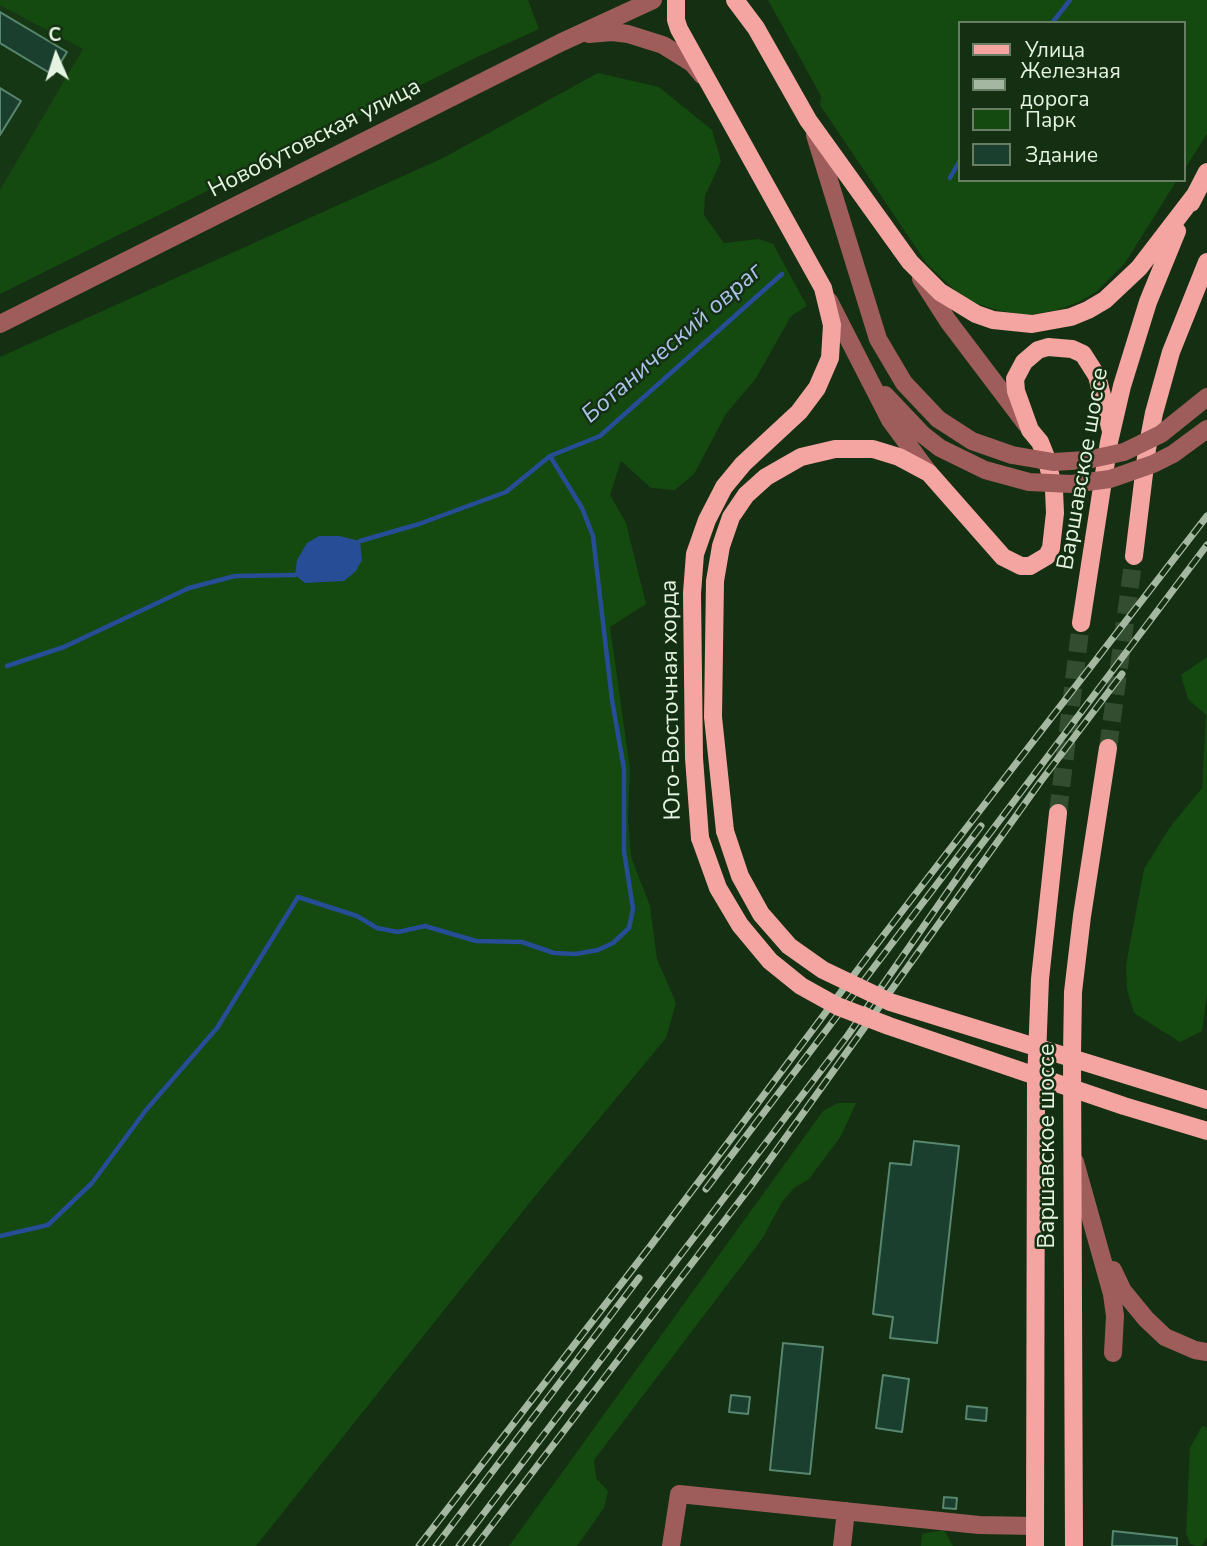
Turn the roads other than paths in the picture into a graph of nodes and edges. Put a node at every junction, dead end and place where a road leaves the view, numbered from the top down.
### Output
1 (653, 0) edge
2 (676, 0) edge
3 (735, 0) edge
4 (747, 0) edge
5 (756, 28) junction
6 (562, 42) junction
7 (711, 89) junction
8 (808, 120) junction
9 (1207, 172) edge
10 (1195, 195) junction
11 (910, 262) junction
12 (1207, 262) edge
13 (823, 288) junction
14 (0, 324) edge
15 (859, 359) junction
16 (1207, 397) edge
17 (1207, 429) edge
18 (1030, 430) junction
19 (1111, 431) junction
20 (929, 473) junction
21 (1134, 556) tunnel mouth
22 (1082, 623) tunnel mouth
23 (1108, 748) tunnel mouth
24 (1058, 813) tunnel mouth
25 (1207, 1100) edge
26 (1207, 1131) edge
27 (1072, 1152) junction
28 (1095, 1232) junction
29 (1207, 1352) edge
30 (1113, 1353) dead end
31 (846, 1511) junction
32 (1035, 1526) junction
33 (671, 1546) edge
34 (842, 1546) edge
35 (1035, 1546) edge
36 (1073, 1546) edge

1 - 6 street, Новобутовская улица
2 - 7 main road, Юго-Восточная хорда
3 - 5 main road
4 - 5 street
5 - 8 main road
6 - 7 street
6 - 14 street, Новобутовская улица
7 - 13 main road, Юго-Восточная хорда
8 - 11 main road
8 - 16 street, bridge
9 - 10 main road, Варшавское шоссе
10 - 11 main road
10 - 19 main road, Варшавское шоссе
11 - 18 street
12 - 21 main road
13 - 15 street
13 - 26 main road, Юго-Восточная хорда, bridge
15 - 17 street, bridge
15 - 20 street
18 - 19 main road
18 - 20 main road
19 - 22 main road, Варшавское шоссе
20 - 25 main road, Юго-Восточная хорда, bridge
23 - 27 main road, Варшавское шоссе
24 - 32 main road, Варшавское шоссе
27 - 28 street
27 - 36 main road, Варшавское шоссе
28 - 29 street
28 - 30 street
31 - 32 street
31 - 33 street
31 - 34 street
32 - 35 main road, Варшавское шоссе

